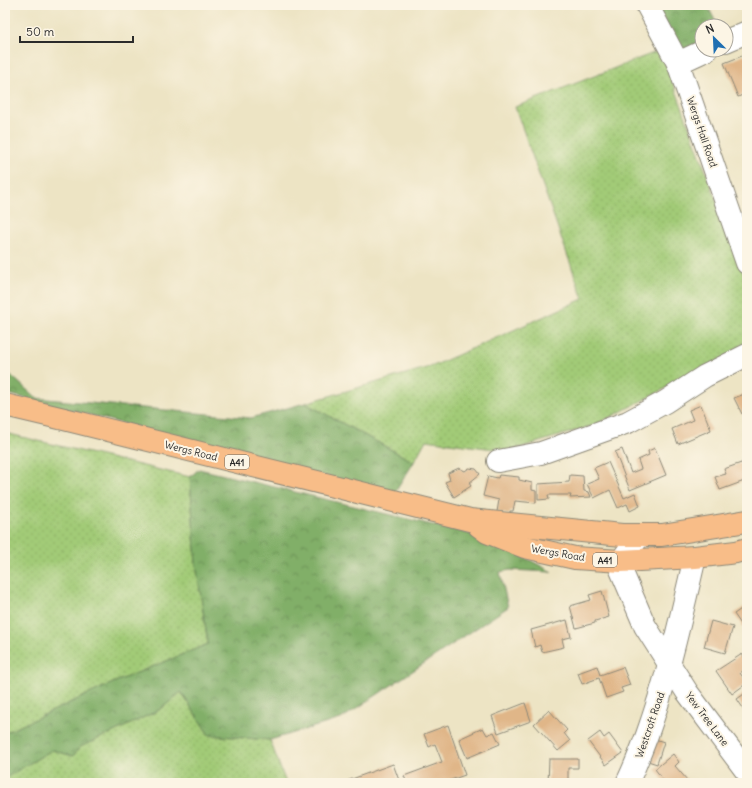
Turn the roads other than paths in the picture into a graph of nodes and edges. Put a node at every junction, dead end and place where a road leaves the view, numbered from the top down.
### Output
1 (647, 5) edge
2 (747, 32) edge
3 (734, 38) edge
4 (694, 56) edge
5 (678, 63) junction
6 (747, 263) edge
7 (747, 355) edge
8 (5, 405) edge
9 (498, 461) dead end
10 (747, 516) edge
11 (470, 520) junction
12 (747, 521) edge
13 (717, 526) junction
14 (652, 535) junction
15 (747, 549) edge
16 (695, 557) junction
17 (620, 561) junction
18 (670, 665) junction
19 (747, 772) edge
20 (627, 783) edge

1 - 5 street, Wergs Hall Road
2 - 3 street
4 - 5 street
5 - 6 street, Wergs Hall Road
7 - 9 street
8 - 11 highway, Wergs Road / A41
10 - 13 highway
11 - 14 highway, Wergs Road / A41
11 - 17 highway, Wergs Road / A41
12 - 13 highway, Wergs Road / A41
13 - 14 highway, Wergs Road / A41
14 - 16 highway
14 - 17 street
15 - 16 highway, Wergs Road / A41
16 - 17 highway, Wergs Road / A41
16 - 18 street
17 - 18 street, Yew Tree Lane
18 - 19 street, Yew Tree Lane
18 - 20 street, Westcroft Road

